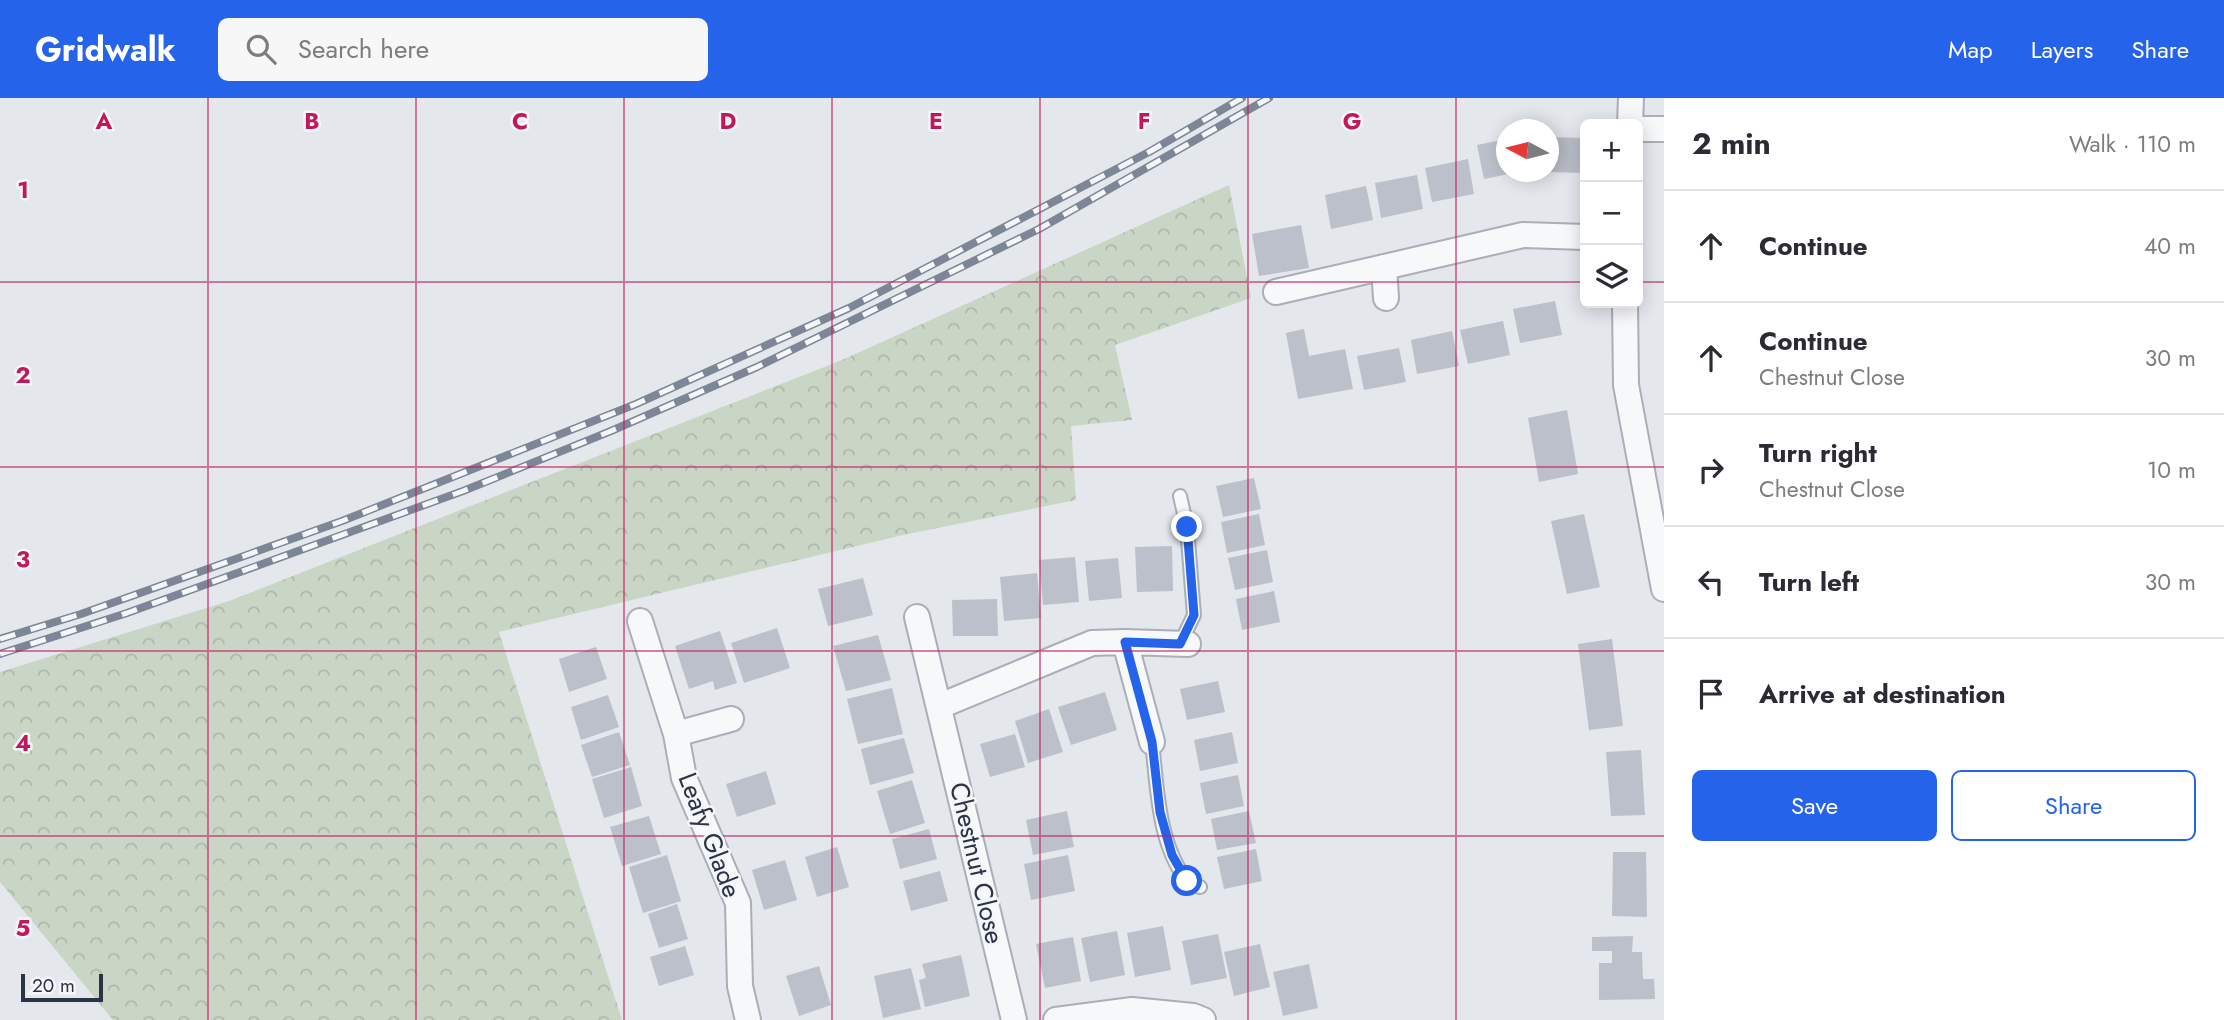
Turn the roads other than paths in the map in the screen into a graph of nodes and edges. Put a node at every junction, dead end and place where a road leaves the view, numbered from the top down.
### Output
1 (1631, 98) edge
2 (1630, 119) edge
3 (1643, 129) edge
4 (1664, 130) edge
5 (1580, 237) edge
6 (1384, 267) junction
7 (1276, 292) dead end
8 (1386, 298) dead end
9 (1625, 308) edge
10 (1180, 496) dead end
11 (1664, 589) edge
12 (917, 617) dead end
13 (640, 621) dead end
14 (1125, 642) junction
15 (1184, 644) joint
16 (940, 706) junction
17 (731, 719) dead end
18 (676, 734) junction
19 (1152, 742) joint
20 (1200, 887) dead end
21 (748, 1020) edge
22 (1014, 1020) edge
23 (1056, 1020) edge
24 (1203, 1020) edge

1 - 2 street
3 - 4 street
5 - 6 street
6 - 7 street
6 - 8 street
9 - 11 street
10 - 15 lane
12 - 16 street, Chestnut Close
13 - 18 street, Leafy Glade
14 - 15 street
14 - 16 street
14 - 19 street
16 - 22 street, Chestnut Close
17 - 18 street
18 - 21 street, Leafy Glade
19 - 20 lane
23 - 24 street

